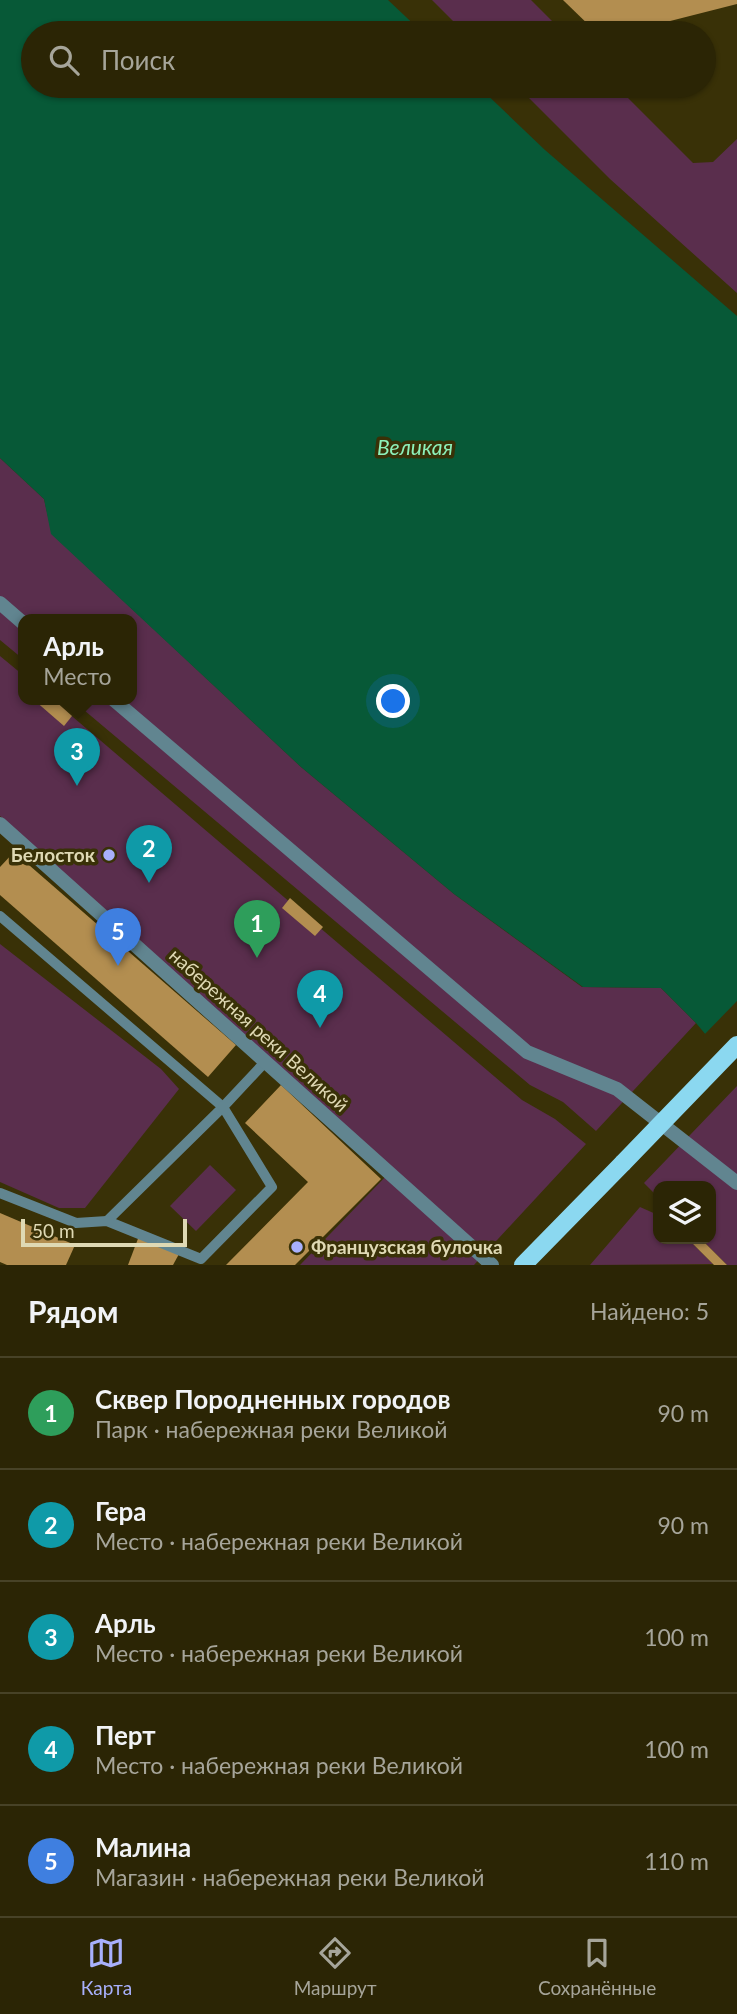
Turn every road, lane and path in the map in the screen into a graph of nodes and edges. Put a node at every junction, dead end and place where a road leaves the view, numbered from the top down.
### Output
1 (0, 604) edge
2 (18, 619) edge
3 (120, 705) edge
4 (2, 829) edge
5 (0, 916) edge
6 (737, 1045) edge
7 (266, 1061) junction
8 (223, 1107) junction
9 (737, 1183) edge
10 (0, 1193) edge
11 (107, 1221) junction
12 (492, 1265) edge
13 (523, 1265) edge

1 - 2 street
3 - 9 street
4 - 7 street, набережная реки Великой
5 - 8 lane
6 - 13 main road, bridge
7 - 8 lane
7 - 12 street, набережная реки Великой
8 - 11 lane
8 - 11 lane
10 - 11 lane

